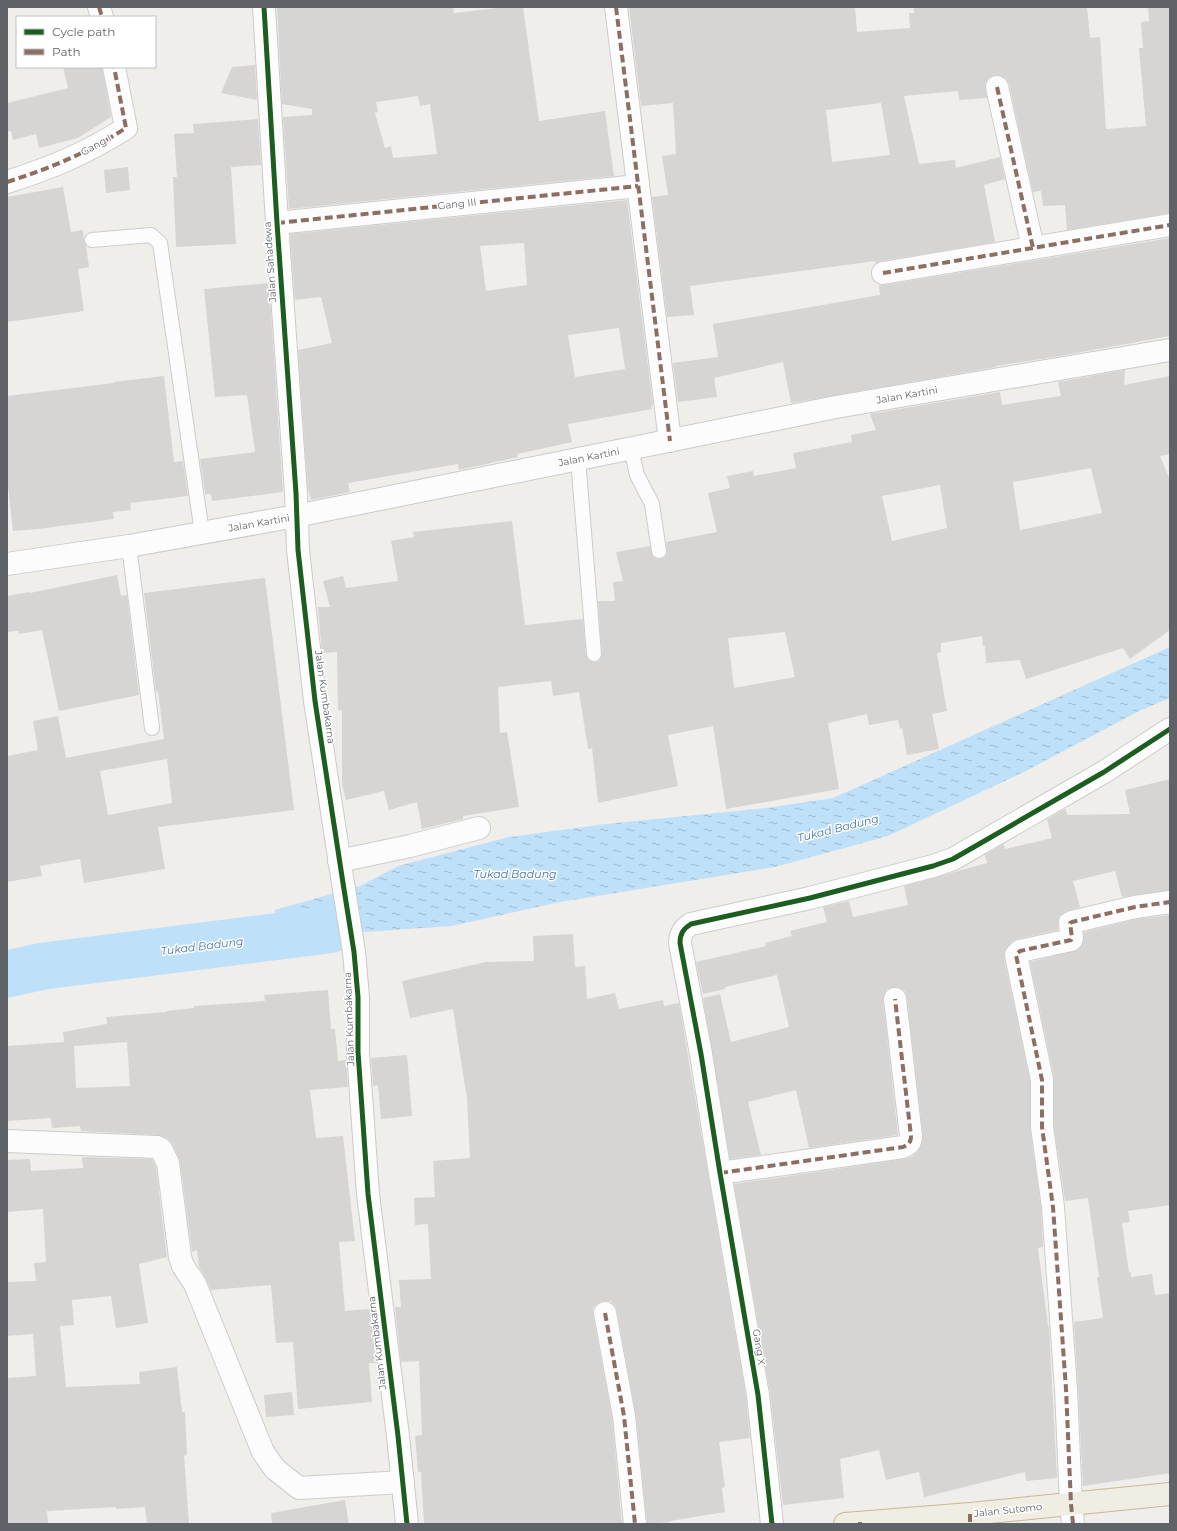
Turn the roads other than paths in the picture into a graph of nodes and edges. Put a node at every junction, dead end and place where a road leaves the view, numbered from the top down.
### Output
1 (264, 7) edge
2 (616, 7) edge
3 (114, 68) edge
4 (997, 87) dead end
5 (7, 182) edge
6 (638, 186) junction
7 (276, 223) junction
8 (1170, 226) edge
9 (92, 240) dead end
10 (1033, 248) junction
11 (883, 273) dead end
12 (1170, 350) edge
13 (670, 441) junction
14 (631, 449) junction
15 (578, 459) junction
16 (296, 516) junction
17 (202, 533) junction
18 (129, 546) junction
19 (659, 551) dead end
20 (7, 564) edge
21 (594, 654) dead end
22 (152, 728) dead end
23 (1170, 729) edge
24 (479, 828) dead end
25 (339, 861) junction
26 (1170, 902) edge
27 (895, 999) dead end
28 (7, 1141) edge
29 (720, 1174) junction
30 (605, 1313) dead end
31 (403, 1482) junction
32 (1170, 1494) edge
33 (1072, 1514) edge
34 (970, 1519) edge
35 (855, 1523) edge
36 (407, 1524) edge
37 (635, 1524) edge
38 (772, 1524) edge

1 - 7 street, Jalan Sahadewa
2 - 6 street
3 - 5 street, Gang I
4 - 10 street
6 - 7 street, Gang III
6 - 13 street
7 - 16 street, Jalan Sahadewa
8 - 10 street
9 - 17 lane
10 - 11 street
12 - 13 street, Jalan Kartini
13 - 14 street, Jalan Kartini
14 - 15 street, Jalan Kartini
14 - 19 lane
15 - 16 street, Jalan Kartini
15 - 21 lane
16 - 17 street, Jalan Kartini
16 - 25 street, Jalan Kumbakarna
17 - 18 street, Jalan Kartini
18 - 20 street, Jalan Kartini
18 - 22 lane
23 - 29 street, Gang X
24 - 25 street
25 - 31 street, Jalan Kumbakarna
26 - 33 street
27 - 29 street
28 - 31 street
29 - 38 street, Gang X
30 - 37 street
31 - 36 street, Jalan Kumbakarna
32 - 33 highway, Jalan Sutomo
33 - 34 highway, Jalan Sutomo
34 - 35 highway, Jalan Sutomo

